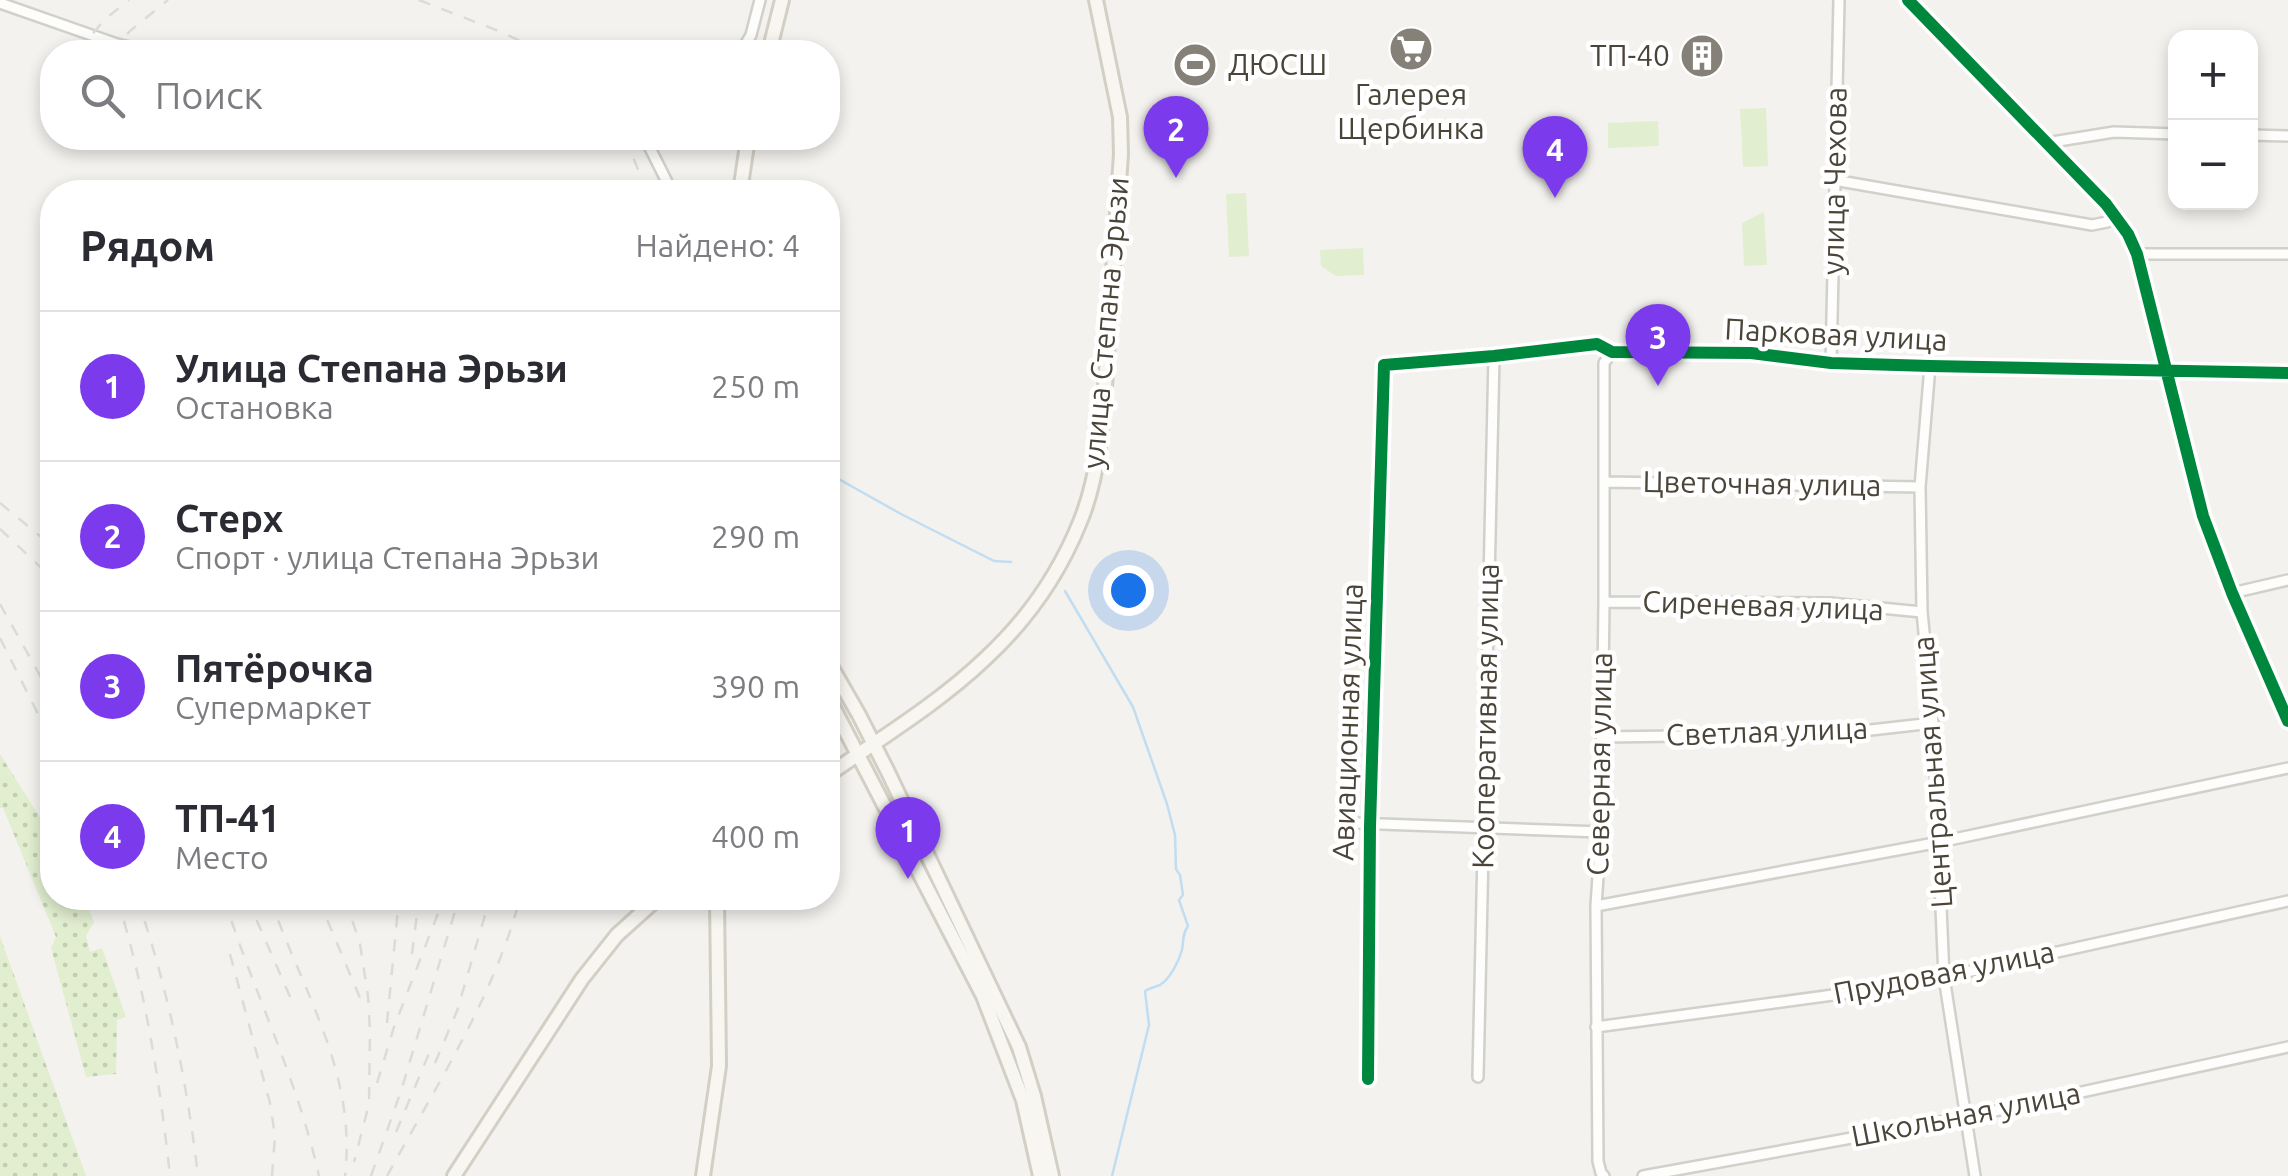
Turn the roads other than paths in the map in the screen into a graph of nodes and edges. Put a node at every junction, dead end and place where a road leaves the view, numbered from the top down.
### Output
1 (760, 0) edge
2 (782, 0) edge
3 (1096, 0) edge
4 (1838, 0) edge
5 (1908, 0) edge
6 (0, 3) edge
7 (106, 40) edge
8 (748, 40) edge
9 (772, 40) edge
10 (2168, 134) edge
11 (2258, 135) edge
12 (2288, 136) edge
13 (2046, 144) junction
14 (651, 150) edge
15 (746, 150) edge
16 (666, 180) edge
17 (741, 180) edge
18 (1834, 180) junction
19 (2116, 217) junction
20 (2137, 254) junction
21 (2288, 254) edge
22 (1612, 352) junction
23 (1494, 356) junction
24 (1831, 363) junction
25 (1384, 366) joint
26 (1930, 366) junction
27 (2165, 372) junction
28 (2288, 374) edge
29 (1604, 482) junction
30 (1920, 486) junction
31 (2288, 580) edge
32 (2232, 592) junction
33 (1604, 602) junction
34 (1922, 612) junction
35 (840, 682) edge
36 (840, 719) edge
37 (2288, 721) edge
38 (1933, 722) junction
39 (1600, 737) junction
40 (874, 743) junction
41 (858, 754) junction
42 (840, 767) edge
43 (2288, 768) edge
44 (1353, 823) dead end
45 (1370, 826) junction
46 (1483, 827) junction
47 (1601, 832) junction
48 (1940, 842) junction
49 (2288, 901) edge
50 (1596, 906) junction
51 (645, 910) edge
52 (716, 910) edge
53 (1944, 977) junction
54 (1596, 1027) junction
55 (2288, 1048) edge
56 (1478, 1076) dead end
57 (1368, 1080) dead end
58 (1967, 1117) junction
59 (454, 1176) edge
60 (703, 1176) edge
61 (1040, 1176) edge
62 (1052, 1176) edge
63 (1604, 1176) edge
64 (1643, 1176) edge
65 (1975, 1176) edge

1 - 8 street
2 - 9 street
3 - 40 street, улица Степана Эрьзи
4 - 18 street, улица Чехова
5 - 13 street
6 - 7 street
10 - 13 street
11 - 12 street
13 - 19 street
14 - 16 street
15 - 17 street
18 - 19 street
18 - 24 street, улица Чехова
19 - 20 street
20 - 21 street
20 - 27 street
22 - 23 street, Парковая улица
22 - 24 street, Парковая улица
22 - 29 street, Северная улица
23 - 25 street, Парковая улица
23 - 46 street, Кооперативная улица
24 - 26 street, Парковая улица
25 - 45 street, Авиационная улица
26 - 27 street, Парковая улица
26 - 30 street, Центральная улица
27 - 28 street, Парковая улица
27 - 32 street
29 - 30 street, Цветочная улица
29 - 33 street, Северная улица
30 - 34 street, Центральная улица
31 - 32 street
32 - 37 street
33 - 34 street, Сиреневая улица
33 - 39 street, Северная улица
34 - 38 street, Центральная улица
35 - 40 street
36 - 41 street
38 - 39 street, Светлая улица
38 - 48 street, Центральная улица
39 - 47 street, Северная улица
40 - 41 street, улица Степана Эрьзи
40 - 62 street
41 - 42 street, улица Степана Эрьзи
41 - 61 street
43 - 48 street
44 - 45 street
45 - 46 street
45 - 57 street, Авиационная улица
46 - 47 street
46 - 56 street, Кооперативная улица
47 - 50 street, Северная улица
48 - 50 street
48 - 53 street, Центральная улица
49 - 53 street, Прудовая улица
50 - 54 street, Северная улица
51 - 59 street
52 - 60 street
53 - 54 street, Прудовая улица
53 - 58 street, Центральная улица
54 - 63 street, Северная улица
55 - 58 street, Школьная улица
58 - 64 street, Школьная улица
58 - 65 street, Центральная улица

